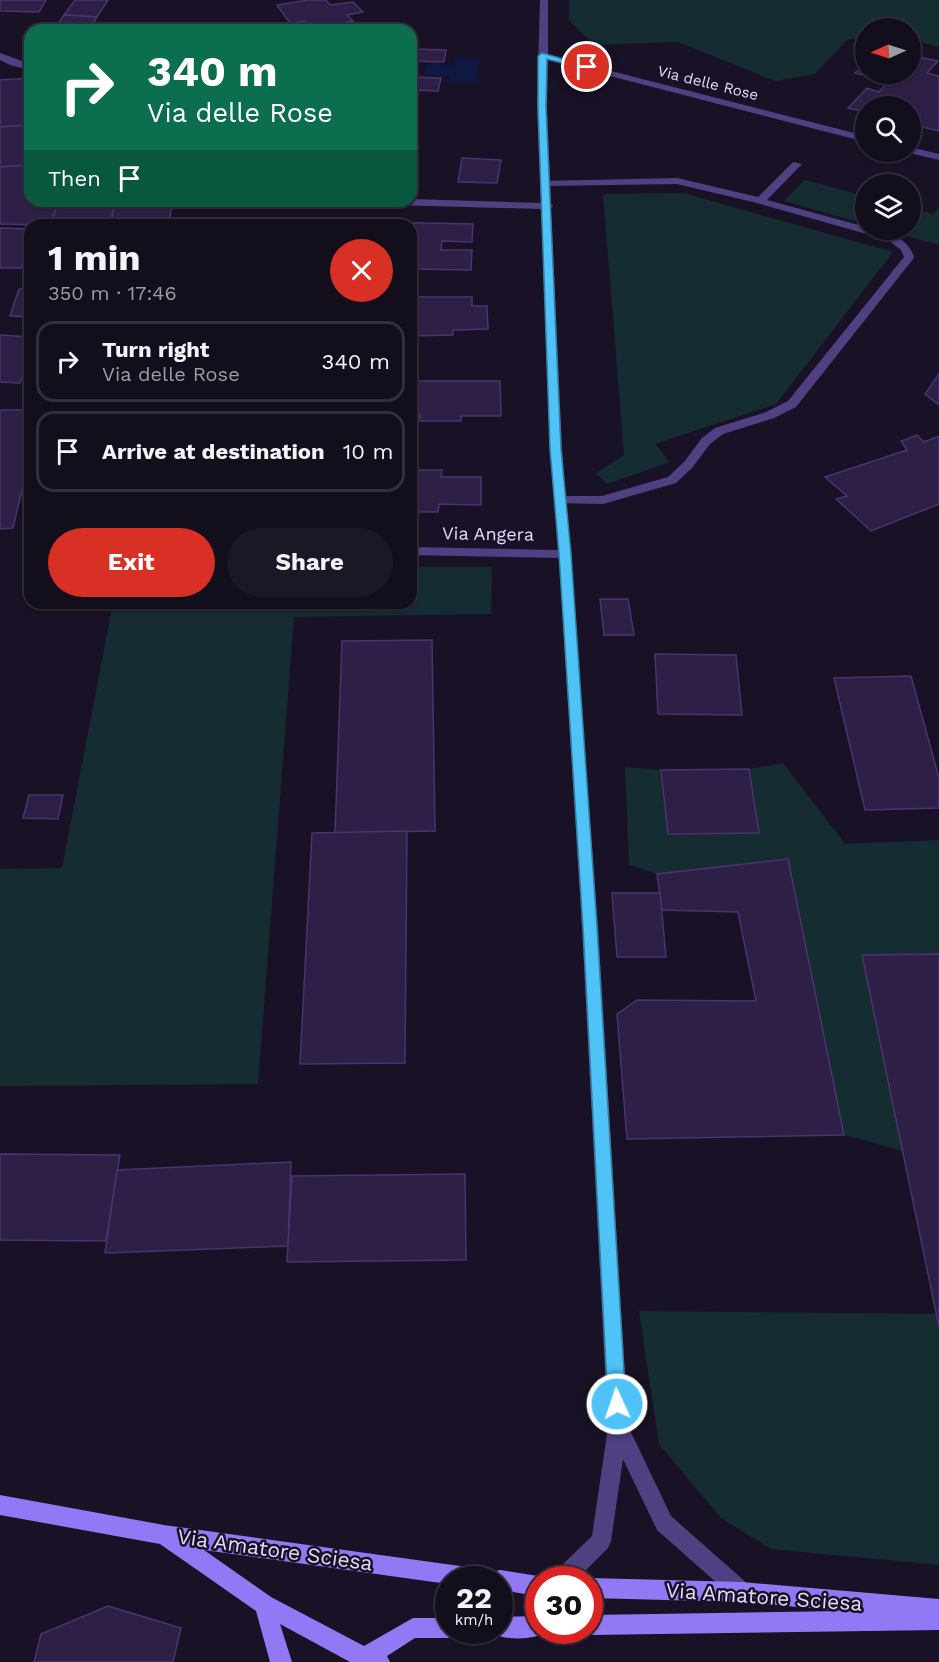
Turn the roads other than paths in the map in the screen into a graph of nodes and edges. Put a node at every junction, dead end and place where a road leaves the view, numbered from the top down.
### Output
1 (544, 0) edge
2 (0, 56) edge
3 (542, 56) junction
4 (24, 66) edge
5 (855, 136) edge
6 (921, 153) edge
7 (939, 158) edge
8 (797, 164) dead end
9 (546, 183) junction
10 (760, 201) junction
11 (417, 203) edge
12 (548, 206) junction
13 (560, 500) junction
14 (417, 551) edge
15 (565, 554) junction
16 (618, 1427) junction
17 (0, 1505) edge
18 (165, 1535) junction
19 (575, 1566) edge
20 (435, 1572) edge
21 (603, 1588) edge
22 (742, 1592) junction
23 (264, 1604) junction
24 (939, 1609) edge
25 (939, 1620) edge
26 (603, 1626) edge
27 (435, 1628) edge
28 (368, 1661) edge
29 (281, 1662) edge

1 - 3 street
2 - 4 street
3 - 5 street, Via delle Rose
3 - 9 street
6 - 7 street
8 - 10 street
9 - 10 street
9 - 12 street
10 - 13 street
11 - 12 street
12 - 13 street
13 - 15 street
14 - 15 street, Via Angera
15 - 16 street
16 - 19 street
16 - 22 street
17 - 18 street, Via Amatore Sciesa
18 - 20 street, Via Amatore Sciesa
18 - 23 street, Via Amatore Sciesa
21 - 22 street, Via Amatore Sciesa
22 - 24 street, Via Amatore Sciesa
23 - 28 street, Via Amatore Sciesa
23 - 29 street
25 - 26 street, Via Amatore Sciesa
27 - 28 street, Via Amatore Sciesa

